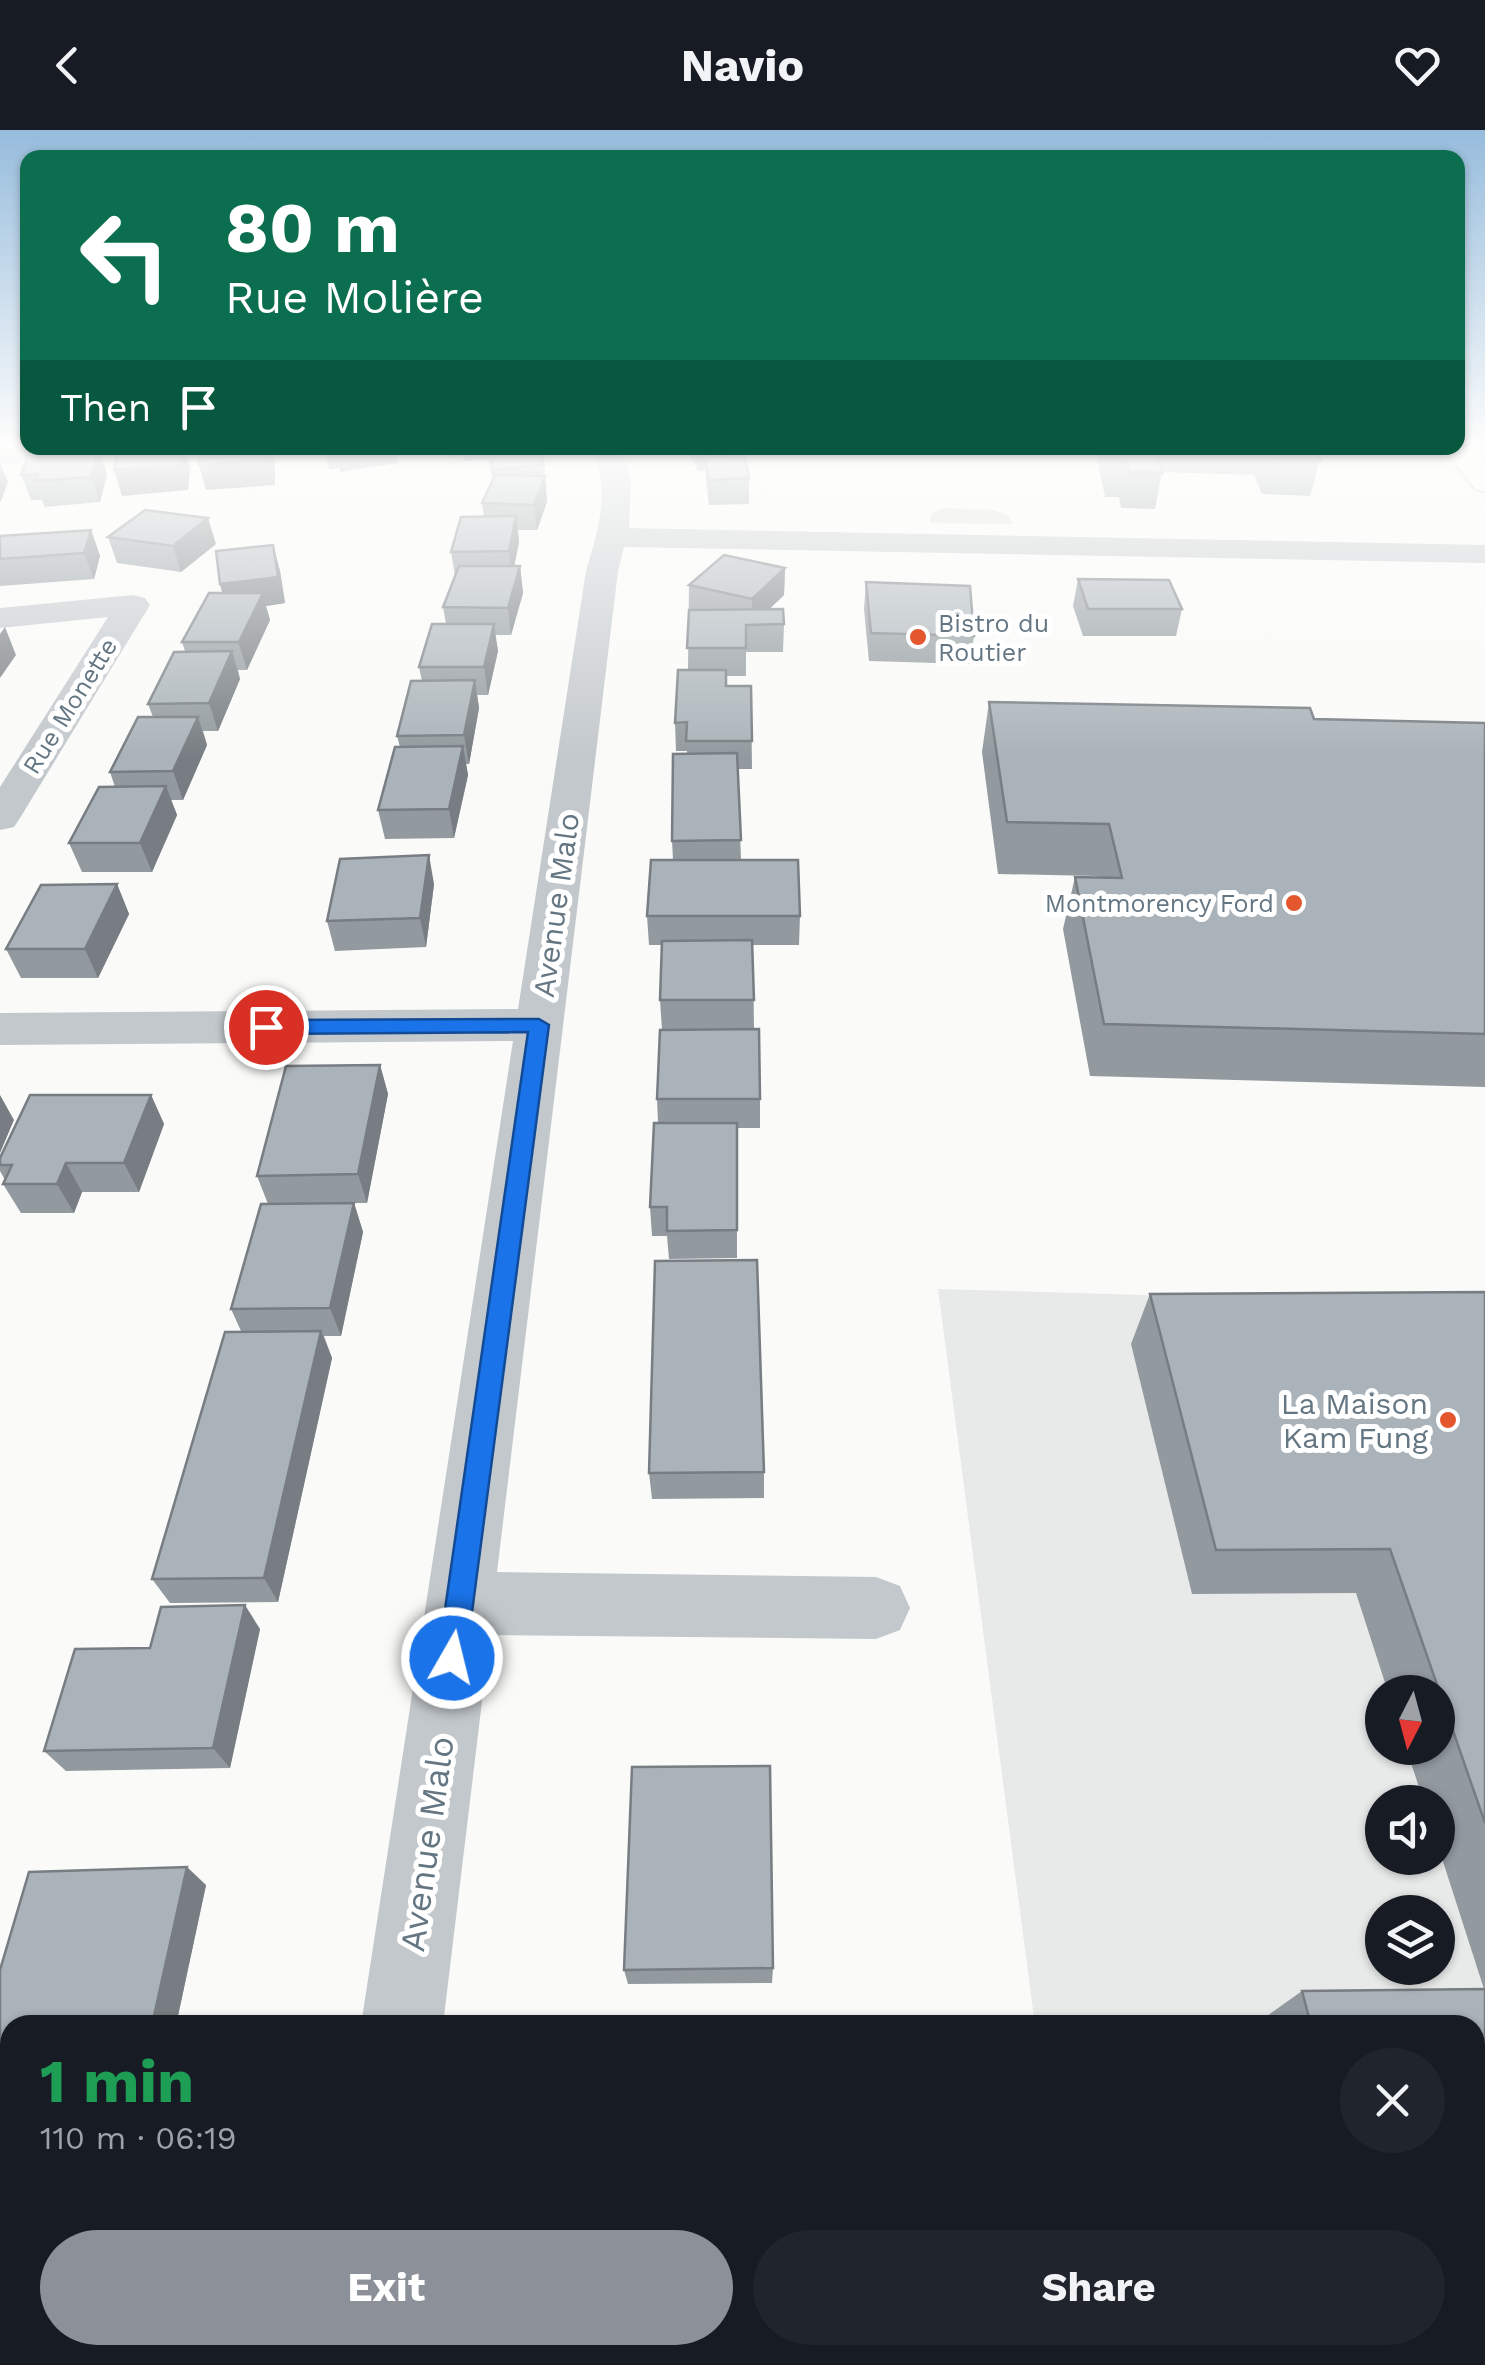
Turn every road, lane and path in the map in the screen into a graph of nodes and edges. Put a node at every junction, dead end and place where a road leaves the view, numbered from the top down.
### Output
1 (608, 549) edge
2 (1243, 549) edge
3 (1485, 554) edge
4 (0, 618) edge
5 (0, 818) edge
6 (539, 1025) junction
7 (0, 1029) edge
8 (460, 1603) junction
9 (876, 1608) dead end
10 (403, 2015) edge

1 - 6 street, Avenue Malo
2 - 3 street
4 - 5 street, Rue Monette
6 - 7 street
6 - 8 street, Avenue Malo
8 - 9 street
8 - 10 street, Avenue Malo

